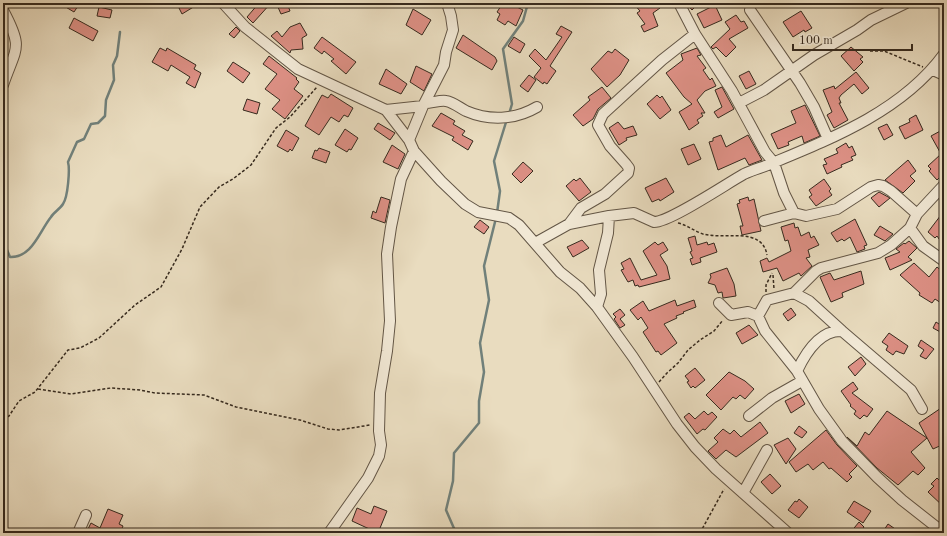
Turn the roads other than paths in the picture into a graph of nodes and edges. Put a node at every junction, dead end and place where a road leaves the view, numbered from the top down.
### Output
1 (223, 3) edge
2 (447, 3) edge
3 (679, 3) edge
4 (906, 3) edge
5 (3, 10) edge
6 (750, 10) dead end
7 (695, 34) junction
8 (944, 54) edge
9 (792, 71) junction
10 (932, 71) junction
11 (944, 76) edge
12 (3, 85) edge
13 (739, 103) junction
14 (424, 105) junction
15 (537, 107) dead end
16 (386, 110) junction
17 (828, 139) junction
18 (409, 140) junction
19 (414, 151) junction
20 (774, 163) junction
21 (944, 185) edge
22 (794, 213) junction
23 (917, 214) junction
24 (609, 216) junction
25 (764, 221) dead end
26 (569, 224) junction
27 (910, 228) junction
28 (535, 243) junction
29 (944, 260) edge
30 (794, 293) junction
31 (719, 303) dead end
32 (597, 307) junction
33 (758, 316) junction
34 (842, 331) junction
35 (797, 371) junction
36 (802, 381) junction
37 (922, 409) dead end
38 (749, 416) dead end
39 (767, 450) dead end
40 (743, 493) junction
41 (86, 515) dead end
42 (78, 533) edge
43 (329, 533) edge
44 (788, 533) edge
45 (944, 533) edge

1 - 16 street
2 - 14 street
3 - 7 street
4 - 9 street
5 - 12 street
6 - 9 street
7 - 13 street
7 - 26 street
8 - 10 street
9 - 13 street
9 - 17 street
10 - 11 street
10 - 17 street
13 - 20 street
14 - 15 street
14 - 16 street
14 - 18 street
16 - 18 street
17 - 20 street
18 - 19 street
19 - 28 street
19 - 43 street
20 - 22 street
20 - 24 street
21 - 23 street
22 - 23 street
22 - 25 street
23 - 27 street
24 - 26 street
24 - 32 street
26 - 28 street
27 - 29 street
27 - 30 street
28 - 32 street
30 - 33 street
30 - 34 street
31 - 33 street
32 - 40 street
33 - 35 street
34 - 35 street
34 - 37 street
35 - 36 street
36 - 38 street
36 - 45 street
39 - 40 street
40 - 44 street
41 - 42 street

